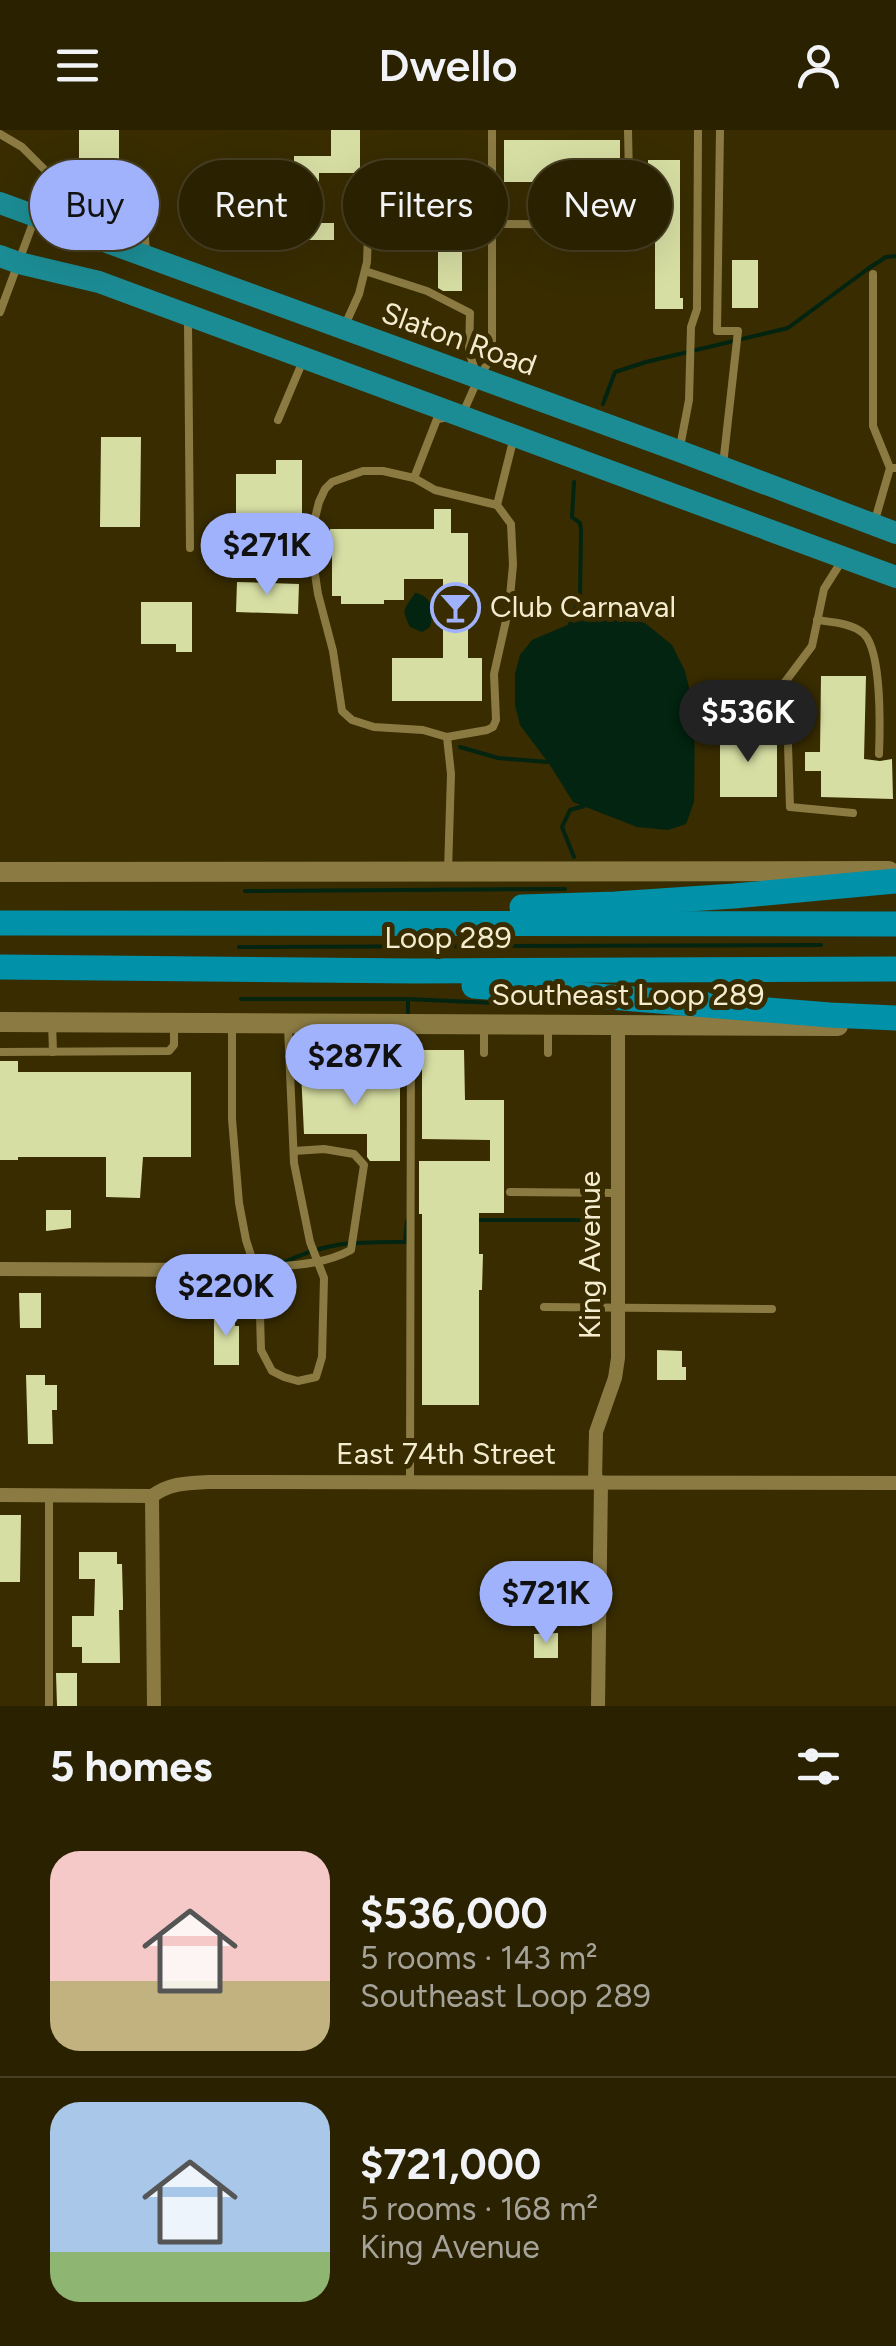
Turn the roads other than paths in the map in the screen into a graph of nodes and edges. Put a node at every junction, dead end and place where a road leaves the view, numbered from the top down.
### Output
1 (492, 130) edge
2 (628, 130) edge
3 (688, 130) edge
4 (698, 130) edge
5 (720, 130) edge
6 (0, 134) edge
7 (698, 141) junction
8 (35, 160) edge
9 (492, 160) edge
10 (0, 203) edge
11 (30, 214) edge
12 (508, 224) edge
13 (30, 225) edge
14 (129, 250) edge
15 (146, 250) edge
16 (368, 250) edge
17 (492, 250) edge
18 (146, 256) junction
19 (10, 260) edge
20 (365, 271) junction
21 (873, 274) dead end
22 (0, 312) edge
23 (188, 316) junction
24 (344, 329) junction
25 (304, 358) junction
26 (478, 378) junction
27 (462, 416) junction
28 (278, 420) dead end
29 (514, 436) junction
30 (679, 451) junction
31 (893, 468) edge
32 (722, 469) junction
33 (414, 478) junction
34 (497, 505) junction
35 (885, 529) edge
36 (190, 548) dead end
37 (842, 558) junction
38 (896, 577) edge
39 (817, 620) junction
40 (786, 682) junction
41 (748, 718) dead end
42 (447, 737) junction
43 (879, 754) dead end
44 (853, 813) dead end
45 (0, 872) edge
46 (448, 872) junction
47 (896, 872) edge
48 (896, 882) edge
49 (0, 923) edge
50 (120, 923) junction
51 (896, 924) edge
52 (0, 967) edge
53 (120, 967) junction
54 (896, 969) edge
55 (896, 1021) edge
56 (0, 1022) edge
57 (52, 1022) junction
58 (174, 1022) junction
59 (232, 1022) junction
60 (288, 1023) junction
61 (322, 1023) junction
62 (376, 1024) junction
63 (412, 1024) junction
64 (484, 1025) junction
65 (548, 1025) junction
66 (618, 1026) junction
67 (0, 1052) edge
68 (52, 1052) junction
69 (484, 1053) dead end
70 (548, 1053) dead end
71 (322, 1068) dead end
72 (377, 1068) dead end
73 (294, 1151) junction
74 (510, 1192) dead end
75 (618, 1193) junction
76 (318, 1263) junction
77 (256, 1268) junction
78 (0, 1269) edge
79 (211, 1270) dead end
80 (544, 1307) dead end
81 (618, 1308) junction
82 (772, 1309) dead end
83 (410, 1482) junction
84 (598, 1482) junction
85 (896, 1483) edge
86 (0, 1495) edge
87 (49, 1495) junction
88 (152, 1496) junction
89 (49, 1706) edge
90 (154, 1706) edge
91 (598, 1706) edge

1 - 9 lane
2 - 12 lane
3 - 7 lane
4 - 7 lane
5 - 32 lane
6 - 8 lane
7 - 30 lane
10 - 11 highway, Slaton Road
13 - 19 lane
14 - 18 highway, Slaton Road
15 - 18 lane
16 - 20 lane
17 - 26 lane
18 - 24 highway, Slaton Road
19 - 22 lane
19 - 23 highway
20 - 24 lane
20 - 26 lane
21 - 31 lane
23 - 25 highway
23 - 36 lane
24 - 26 highway, Slaton Road
25 - 27 highway
25 - 28 lane
26 - 27 lane
26 - 30 highway, Slaton Road
27 - 29 highway
27 - 33 lane
29 - 34 lane
29 - 37 highway
30 - 32 highway, Slaton Road
31 - 35 lane
32 - 35 highway, Slaton Road
33 - 34 lane
33 - 42 lane
34 - 42 lane
37 - 38 highway
37 - 39 lane
39 - 40 lane
39 - 43 lane
40 - 41 lane
40 - 44 lane
42 - 46 lane
45 - 46 main road
46 - 47 main road
48 - 50 highway
49 - 50 highway, Loop 289
50 - 51 highway, Loop 289
52 - 53 highway, Loop 289
53 - 54 highway, Loop 289
53 - 55 highway
55 - 66 main road, Southeast Loop 289
56 - 57 main road, Southeast Loop 289
57 - 58 main road, Southeast Loop 289
57 - 68 lane
58 - 59 main road, Southeast Loop 289
58 - 68 lane
59 - 60 main road, Southeast Loop 289
59 - 77 lane
60 - 61 main road, Southeast Loop 289
60 - 73 lane
61 - 62 main road, Southeast Loop 289
61 - 71 lane
62 - 63 main road, Southeast Loop 289
62 - 72 lane
63 - 64 main road, Southeast Loop 289
63 - 83 lane
64 - 65 main road, Southeast Loop 289
64 - 69 lane
65 - 66 main road, Southeast Loop 289
65 - 70 lane
66 - 75 street, King Avenue
67 - 68 lane
73 - 76 lane
73 - 76 lane
74 - 75 lane
75 - 81 street, King Avenue
76 - 77 lane
76 - 77 lane
78 - 79 street
80 - 81 lane
81 - 82 lane
81 - 84 street, King Avenue
83 - 84 street, East 74th Street
83 - 88 street, East 74th Street
84 - 85 street, East 74th Street
84 - 91 street, King Avenue
86 - 87 street, East 74th Street
87 - 88 street, East 74th Street
87 - 89 lane
88 - 90 street

